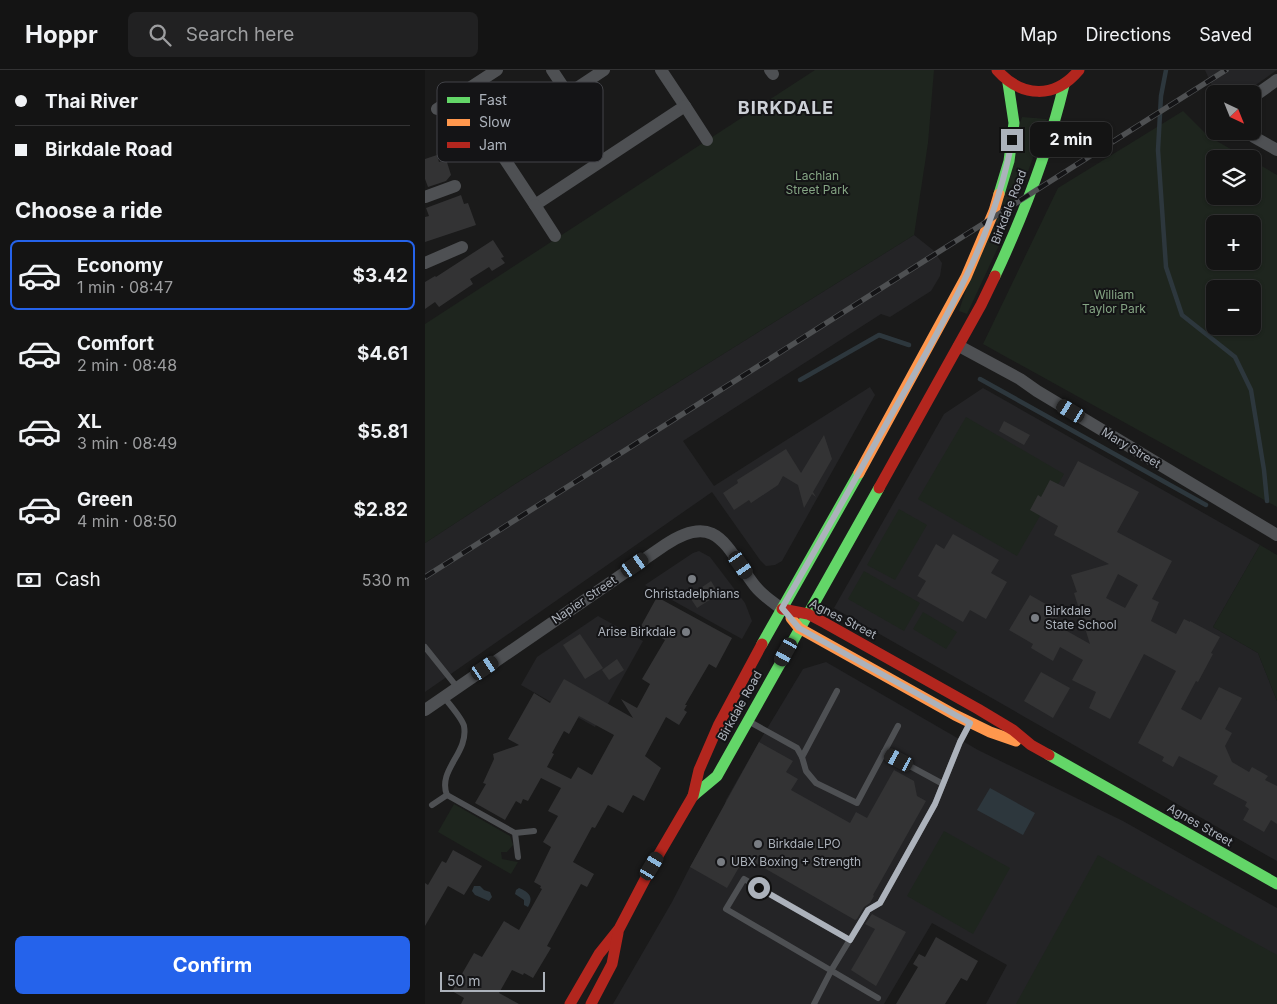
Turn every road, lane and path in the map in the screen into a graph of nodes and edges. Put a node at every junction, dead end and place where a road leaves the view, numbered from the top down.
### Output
1 (497, 70) edge
2 (553, 70) edge
3 (604, 70) edge
4 (661, 70) edge
5 (997, 70) edge
6 (1079, 70) edge
7 (1277, 80) edge
8 (479, 82) edge
9 (560, 82) edge
10 (586, 82) edge
11 (1008, 83) junction
12 (1064, 85) junction
13 (1261, 91) edge
14 (685, 106) junction
15 (707, 140) dead end
16 (1259, 140) edge
17 (1277, 150) edge
18 (603, 160) edge
19 (507, 162) edge
20 (600, 162) edge
21 (455, 186) dead end
22 (425, 197) edge
23 (535, 205) junction
24 (555, 236) dead end
25 (462, 247) dead end
26 (425, 263) edge
27 (959, 346) junction
28 (1277, 535) edge
29 (782, 608) junction
30 (808, 614) junction
31 (799, 628) junction
32 (425, 647) edge
33 (457, 687) junction
34 (837, 691) dead end
35 (444, 698) junction
36 (978, 709) junction
37 (425, 710) edge
38 (748, 721) junction
39 (970, 723) junction
40 (898, 726) dead end
41 (1031, 745) junction
42 (884, 752) junction
43 (802, 757) junction
44 (943, 784) junction
45 (447, 795) junction
46 (693, 796) junction
47 (432, 805) dead end
48 (534, 832) dead end
49 (515, 833) junction
50 (518, 857) dead end
51 (1277, 884) edge
52 (619, 929) junction
53 (850, 940) junction
54 (831, 969) junction
55 (878, 998) dead end
56 (570, 1004) edge
57 (591, 1004) edge
58 (815, 1004) edge

1 - 8 street
2 - 9 street
3 - 10 street
4 - 14 street
5 - 11 main road
6 - 12 main road
7 - 13 street
11 - 12 main road
11 - 29 main road, Birkdale Road
12 - 27 main road, Birkdale Road
14 - 15 street
14 - 18 street
16 - 17 street
19 - 23 street
20 - 23 street
21 - 22 street
23 - 24 street
25 - 26 street
27 - 28 street, Mary Street
27 - 30 main road, Birkdale Road
29 - 30 main road, Agnes Street
29 - 31 main road, Agnes Street
29 - 33 street, Napier Street
29 - 46 main road, Birkdale Road
30 - 31 main road, Birkdale Road
30 - 36 main road, Agnes Street
31 - 38 main road, Birkdale Road
31 - 39 main road, Agnes Street
32 - 33 lane
33 - 35 street, Napier Street
34 - 43 lane
35 - 37 street, Napier Street
35 - 45 lane
36 - 39 lane
36 - 41 main road, Agnes Street
38 - 43 lane
38 - 46 main road, Birkdale Road
39 - 41 main road, Agnes Street
39 - 44 lane
40 - 42 lane
41 - 51 main road, Agnes Street
42 - 43 lane
42 - 44 lane
44 - 53 lane
45 - 47 lane
45 - 49 lane
46 - 52 main road, Birkdale Road
48 - 49 lane
49 - 50 lane
52 - 56 main road, Birkdale Road
52 - 57 main road, Birkdale Road
53 - 54 lane
53 - 54 lane
54 - 55 lane
54 - 58 lane

